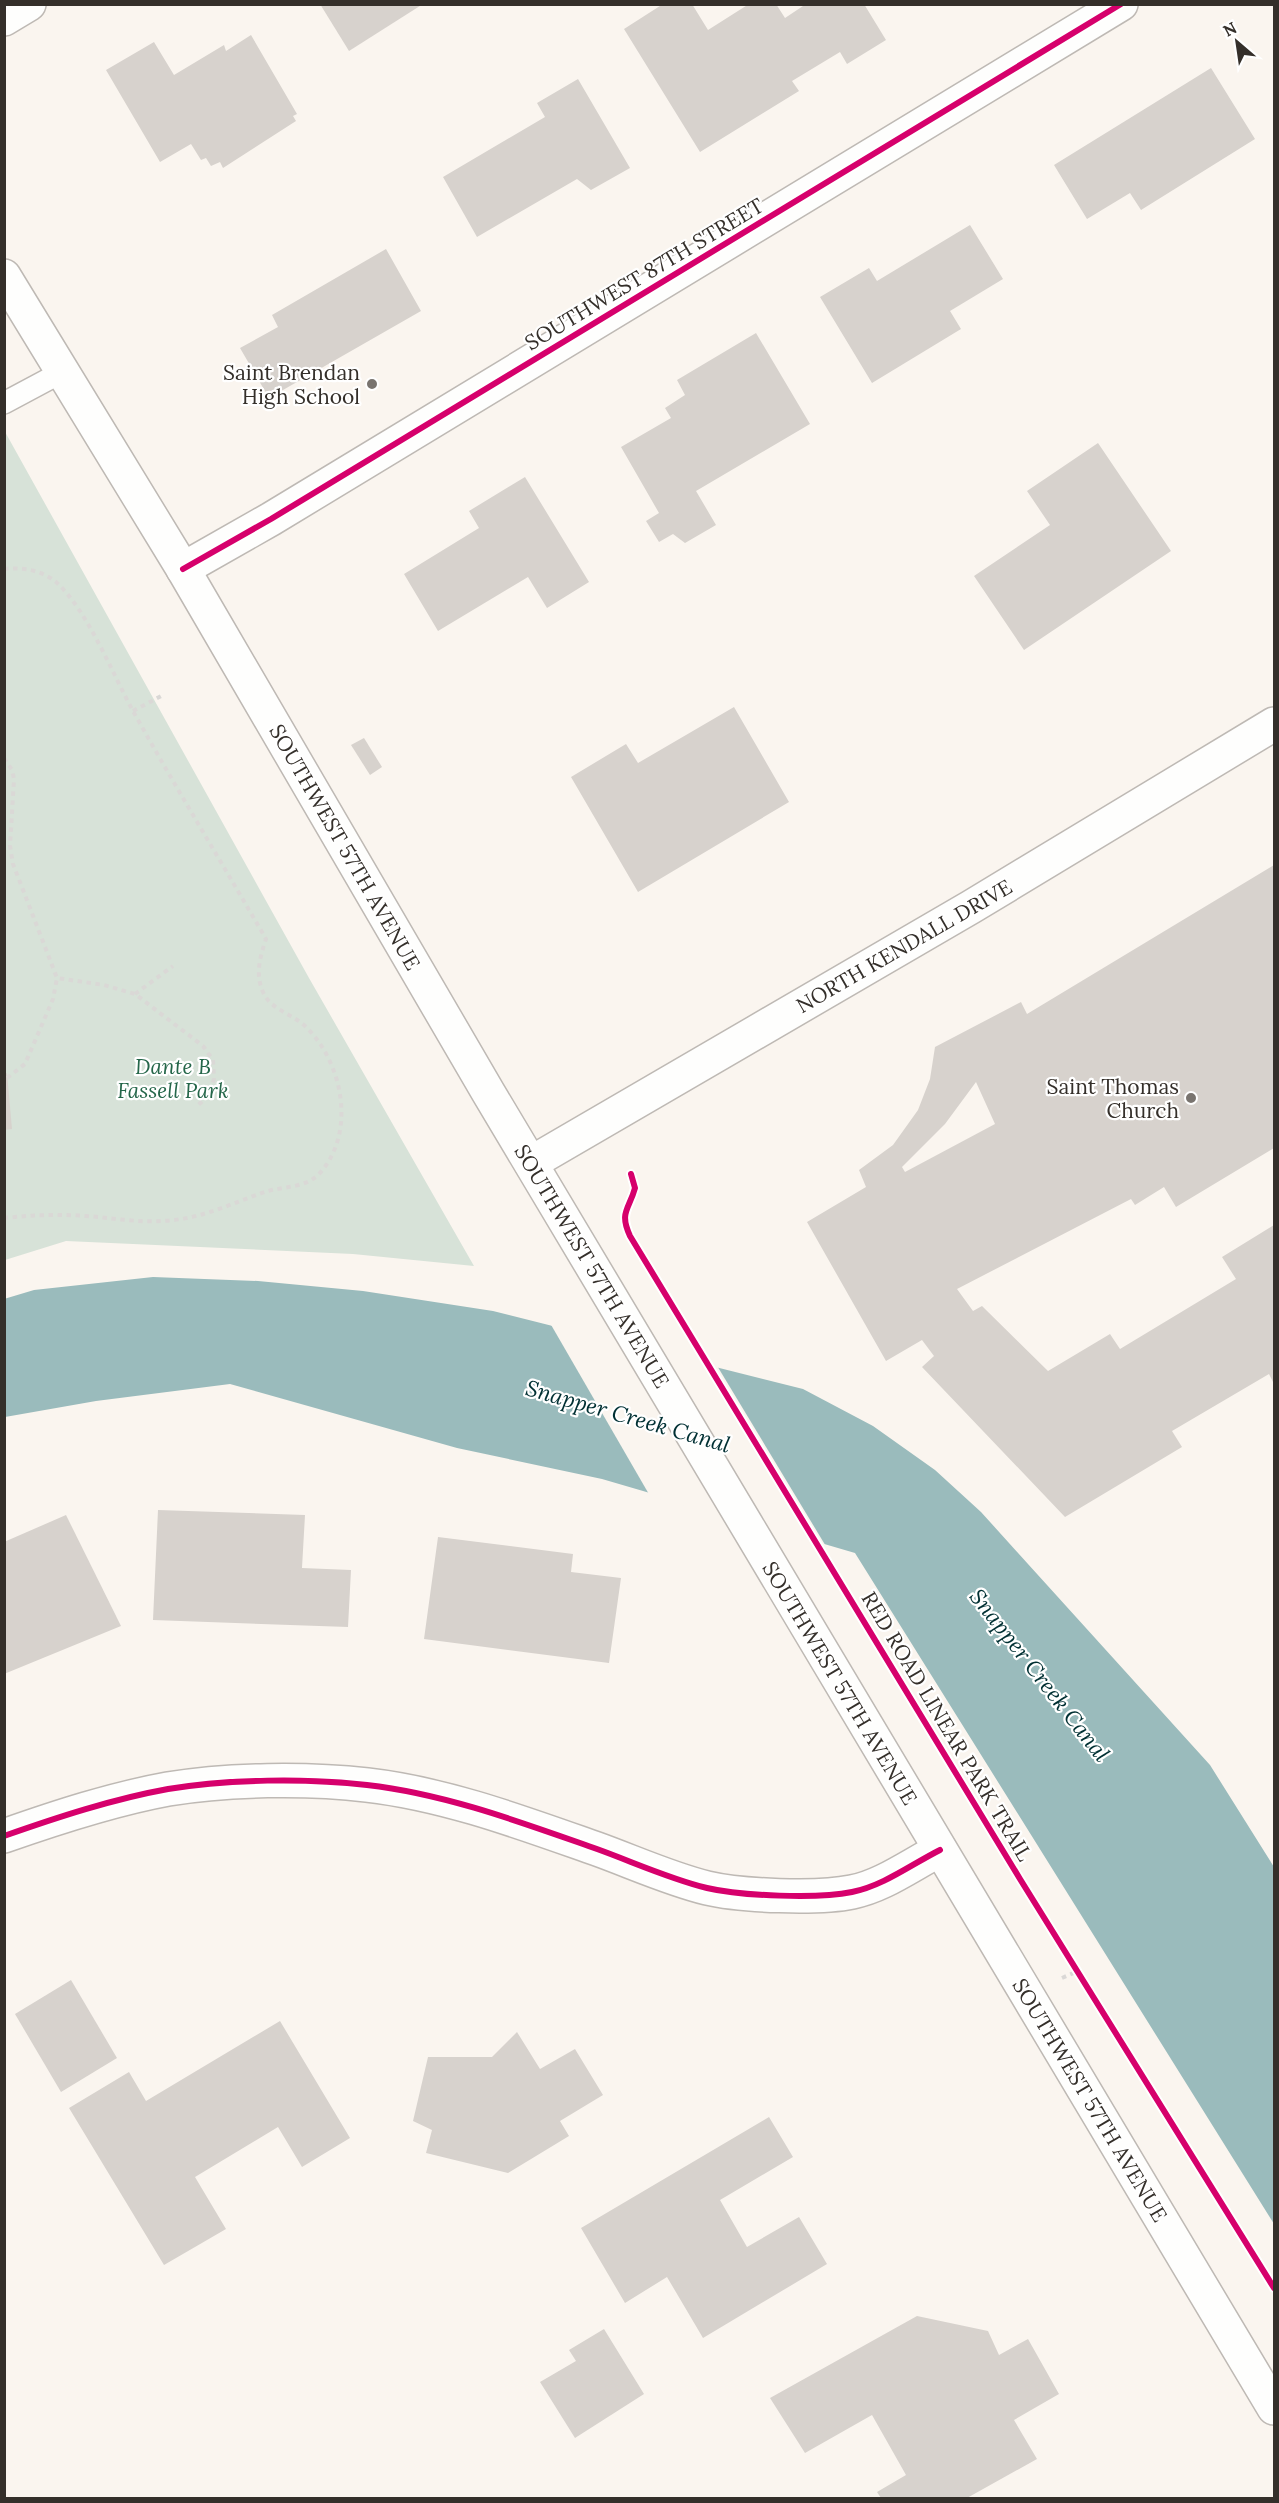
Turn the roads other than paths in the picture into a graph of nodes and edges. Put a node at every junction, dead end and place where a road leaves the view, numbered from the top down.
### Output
1 (29, 4) edge
2 (1121, 4) edge
3 (4, 19) edge
4 (4, 276) edge
5 (62, 372) junction
6 (4, 402) edge
7 (183, 569) junction
8 (1275, 724) edge
9 (531, 1163) junction
10 (4, 1836) edge
11 (940, 1850) junction
12 (1275, 2408) edge

1 - 3 street
2 - 7 street, SOUTHWEST 87TH STREET
4 - 5 street, SOUTHWEST 57TH AVENUE
5 - 6 lane
5 - 7 street, SOUTHWEST 57TH AVENUE
7 - 9 street, SOUTHWEST 57TH AVENUE
8 - 9 street, NORTH KENDALL DRIVE
9 - 11 street, SOUTHWEST 57TH AVENUE
10 - 11 street
11 - 12 street, SOUTHWEST 57TH AVENUE

